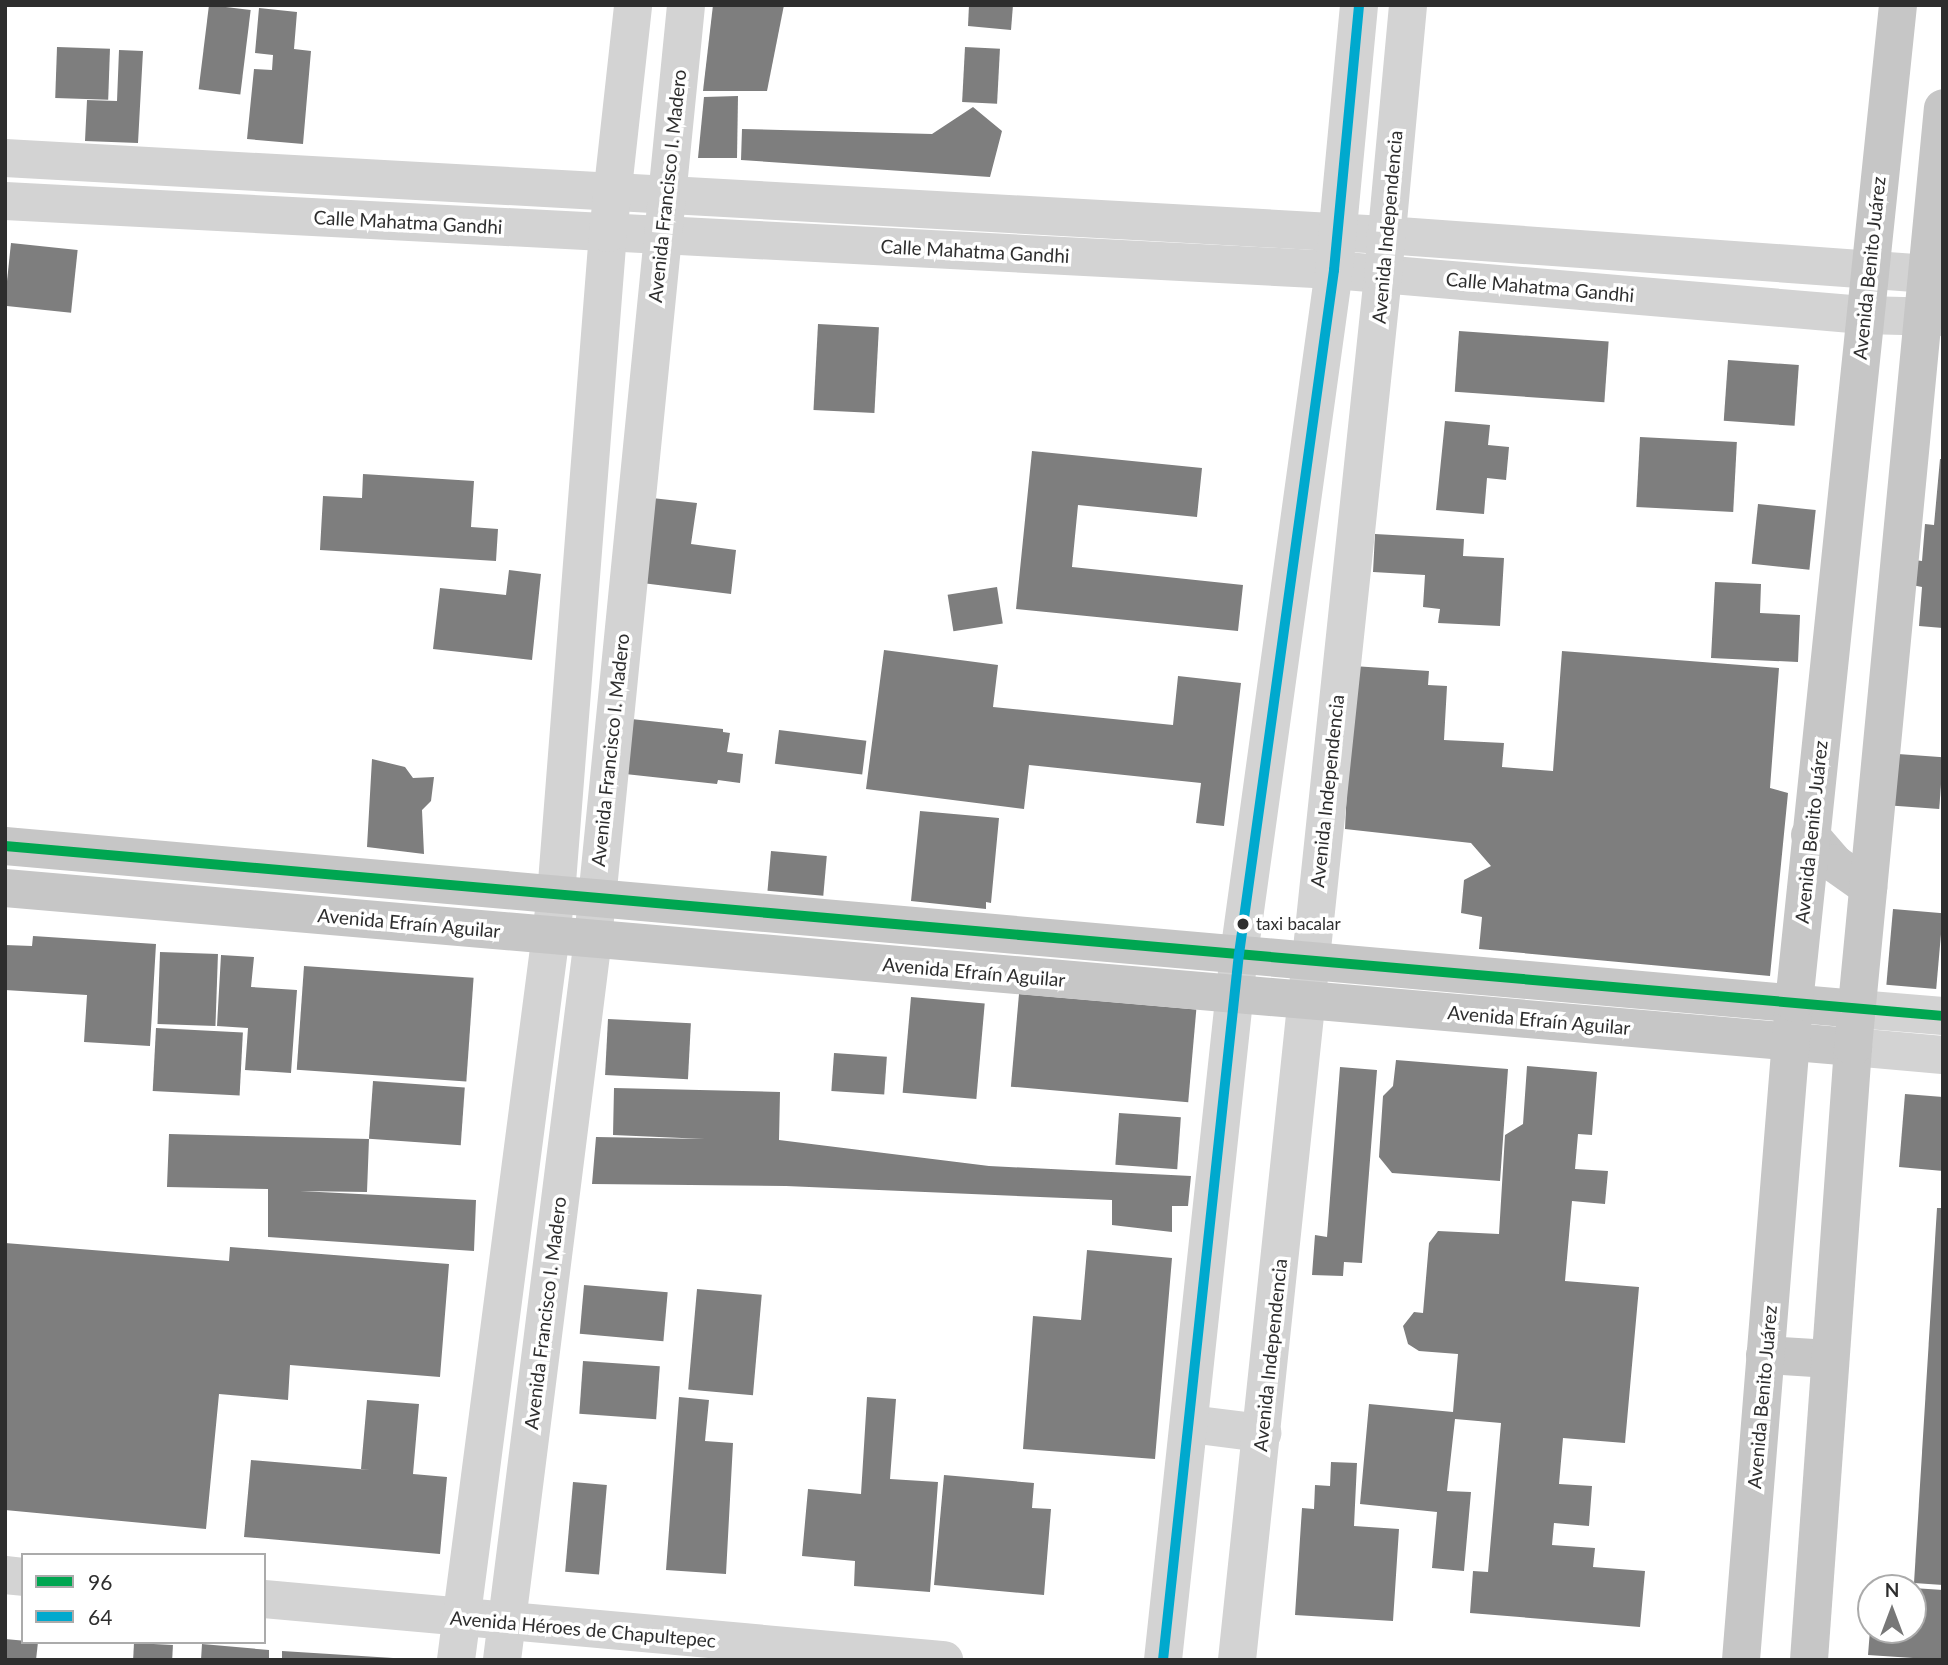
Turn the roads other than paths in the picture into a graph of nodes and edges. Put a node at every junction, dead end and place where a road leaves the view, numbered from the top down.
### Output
1 (633, 5) edge
2 (686, 5) edge
3 (1359, 5) edge
4 (1408, 5) edge
5 (1898, 5) edge
6 (1943, 108) edge
7 (5, 159) edge
8 (614, 191) junction
9 (666, 193) junction
10 (5, 201) edge
11 (608, 233) junction
12 (661, 234) junction
13 (1385, 235) junction
14 (1336, 251) junction
15 (1868, 269) junction
16 (1934, 274) edge
17 (1383, 275) junction
18 (1863, 315) junction
19 (1932, 316) edge
20 (1810, 835) junction
21 (5, 846) edge
22 (1868, 887) junction
23 (5, 888) edge
24 (556, 895) junction
25 (596, 898) junction
26 (550, 935) junction
27 (593, 939) junction
28 (1239, 954) junction
29 (1309, 961) junction
30 (1237, 994) junction
31 (1308, 1000) junction
32 (1794, 1003) junction
33 (1857, 1009) junction
34 (1943, 1016) edge
35 (1790, 1041) junction
36 (1853, 1047) junction
37 (1943, 1055) edge
38 (1765, 1354) junction
39 (1830, 1359) junction
40 (1190, 1424) junction
41 (1262, 1433) junction
42 (266, 1600) edge
43 (460, 1618) junction
44 (506, 1622) junction
45 (456, 1660) edge
46 (502, 1660) edge
47 (944, 1660) edge
48 (1163, 1660) edge
49 (1237, 1660) edge
50 (1741, 1660) edge
51 (1809, 1660) edge

1 - 8 street, Avenida Francisco I. Madero
2 - 9 street, Avenida Francisco I. Madero
3 - 14 street
4 - 13 street, Avenida Independencia
5 - 15 main road, Avenida Benito Juárez
6 - 16 main road
7 - 8 street, Calle Mahatma Gandhi
8 - 9 street, Calle Mahatma Gandhi
8 - 11 street, Avenida Francisco I. Madero
9 - 12 street, Avenida Francisco I. Madero
9 - 14 street, Calle Mahatma Gandhi
10 - 11 street, Calle Mahatma Gandhi
11 - 12 street, Calle Mahatma Gandhi
11 - 24 street, Avenida Francisco I. Madero
12 - 14 street, Calle Mahatma Gandhi
12 - 25 street, Avenida Francisco I. Madero
13 - 14 street, Calle Mahatma Gandhi
13 - 15 street, Calle Mahatma Gandhi
13 - 17 street, Avenida Independencia
14 - 17 street, Calle Mahatma Gandhi
14 - 28 street
15 - 16 street, Calle Mahatma Gandhi
15 - 18 main road, Avenida Benito Juárez
16 - 19 main road
17 - 18 street, Calle Mahatma Gandhi
17 - 29 street, Avenida Independencia
18 - 19 street, Calle Mahatma Gandhi
18 - 20 main road, Avenida Benito Juárez
19 - 22 main road
20 - 22 main road
20 - 32 main road, Avenida Benito Juárez
21 - 24 main road, Avenida Efraín Aguilar
22 - 33 main road
23 - 26 main road, Avenida Efraín Aguilar
24 - 25 main road, Avenida Efraín Aguilar
24 - 26 street, Avenida Francisco I. Madero
25 - 27 street, Avenida Francisco I. Madero
25 - 28 main road, Avenida Efraín Aguilar
26 - 27 main road, Avenida Efraín Aguilar
26 - 43 street, Avenida Francisco I. Madero
27 - 30 main road, Avenida Efraín Aguilar
27 - 44 street, Avenida Francisco I. Madero
28 - 29 main road, Avenida Efraín Aguilar
28 - 30 street
29 - 31 street, Avenida Independencia
29 - 32 main road, Avenida Efraín Aguilar
30 - 31 main road, Avenida Efraín Aguilar
30 - 40 street
31 - 35 main road, Avenida Efraín Aguilar
31 - 41 street, Avenida Independencia
32 - 33 main road, Avenida Efraín Aguilar
32 - 35 main road, Avenida Benito Juárez
33 - 34 street, Avenida Efraín Aguilar
33 - 36 main road
35 - 36 main road, Avenida Efraín Aguilar
35 - 38 main road, Avenida Benito Juárez
36 - 37 street, Avenida Efraín Aguilar
36 - 39 main road
38 - 39 main road
38 - 50 main road, Avenida Benito Juárez
39 - 51 main road
40 - 41 street
40 - 48 street
41 - 49 street, Avenida Independencia
42 - 43 street, Avenida Héroes de Chapultepec
43 - 44 street, Avenida Héroes de Chapultepec
43 - 45 street, Avenida Francisco I. Madero
44 - 46 street, Avenida Francisco I. Madero
44 - 47 street, Avenida Héroes de Chapultepec

